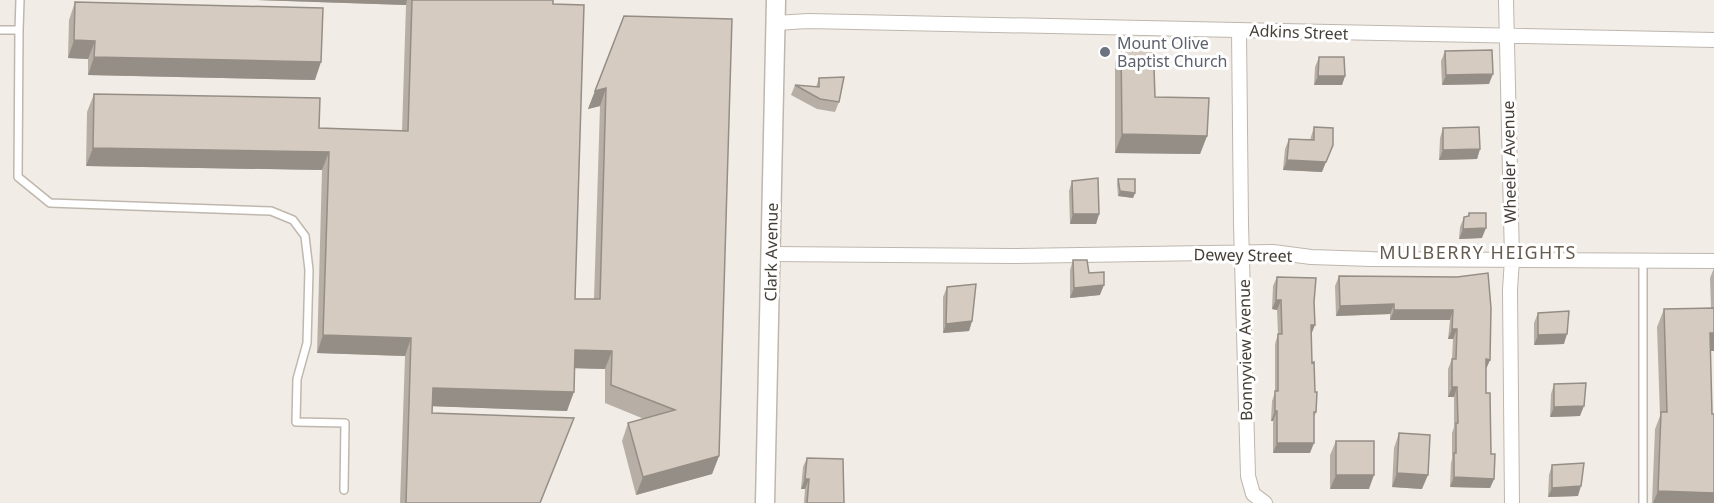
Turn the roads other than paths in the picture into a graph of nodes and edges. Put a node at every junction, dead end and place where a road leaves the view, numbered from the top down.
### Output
1 (20, 0) edge
2 (776, 0) edge
3 (1506, 0) edge
4 (776, 22) junction
5 (0, 30) edge
6 (19, 30) junction
7 (1239, 30) junction
8 (1507, 36) junction
9 (1714, 40) edge
10 (1242, 252) junction
11 (771, 254) junction
12 (1512, 259) junction
13 (1643, 260) junction
14 (1714, 261) edge
15 (344, 490) dead end
16 (765, 503) edge
17 (1265, 503) edge
18 (1512, 503) edge
19 (1643, 503) edge

1 - 6 lane
2 - 4 street, Clark Avenue
3 - 8 street, Wheeler Avenue
4 - 7 street, Adkins Street
4 - 11 street, Clark Avenue
5 - 6 lane
6 - 15 lane
7 - 8 street, Adkins Street
7 - 10 street, Bonnyview Avenue
8 - 9 street, Adkins Street
8 - 12 street, Wheeler Avenue
10 - 11 street, Dewey Street
10 - 12 street, Dewey Street
10 - 17 street, Bonnyview Avenue
11 - 16 street, Clark Avenue
12 - 13 street, Dewey Street
12 - 18 street, Wheeler Avenue
13 - 14 street, Dewey Street
13 - 19 lane

